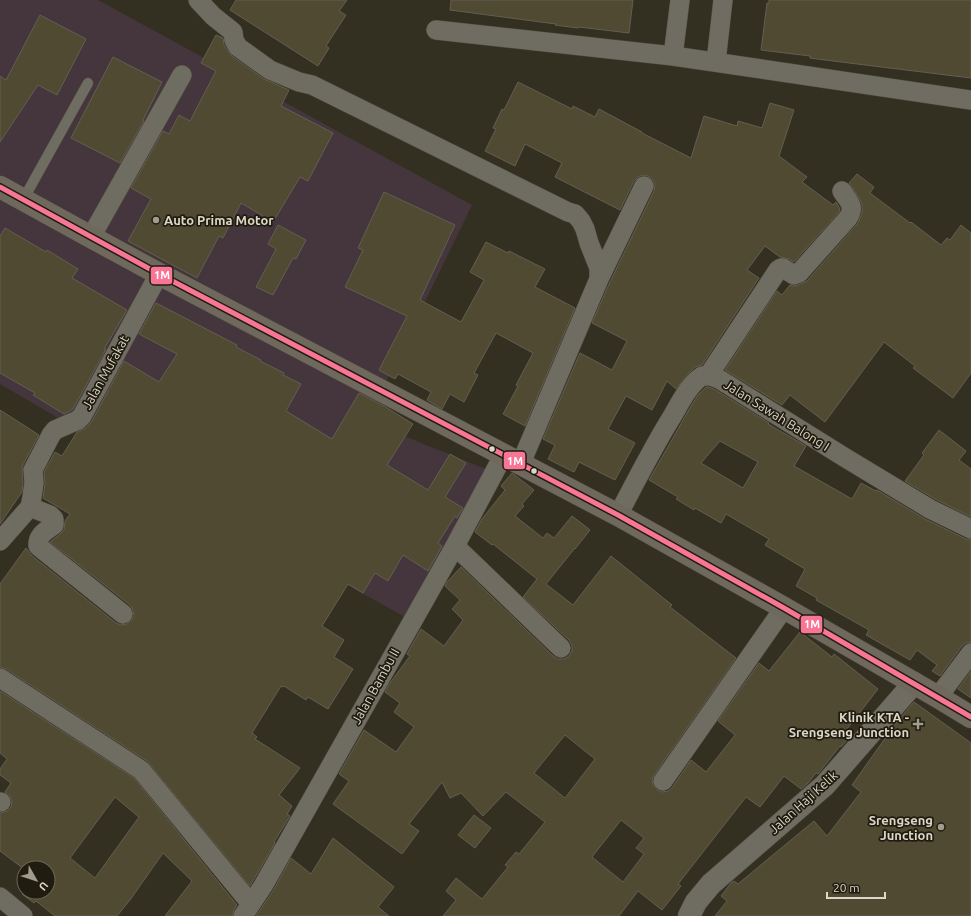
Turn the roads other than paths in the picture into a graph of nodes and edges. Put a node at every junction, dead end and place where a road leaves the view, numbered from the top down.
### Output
1 (198, 0) edge
2 (680, 0) edge
3 (723, 0) edge
4 (436, 30) dead end
5 (673, 56) junction
6 (716, 62) junction
7 (182, 75) dead end
8 (88, 83) dead end
9 (971, 100) edge
10 (644, 186) dead end
11 (0, 187) edge
12 (842, 191) dead end
13 (23, 200) junction
14 (91, 237) junction
15 (159, 274) junction
16 (599, 279) junction
17 (708, 376) junction
18 (513, 459) junction
19 (30, 507) junction
20 (618, 515) junction
21 (971, 529) edge
22 (0, 541) edge
23 (455, 546) junction
24 (784, 608) junction
25 (123, 614) dead end
26 (561, 648) dead end
27 (971, 654) edge
28 (0, 678) edge
29 (914, 683) junction
30 (938, 697) junction
31 (971, 717) edge
32 (663, 781) dead end
33 (0, 897) edge
34 (247, 910) edge
35 (23, 916) edge
36 (689, 916) edge

1 - 16 street
2 - 5 street
3 - 6 street
4 - 5 street
5 - 6 street
6 - 9 street
7 - 14 street
8 - 13 lane
10 - 16 street, Jalan Bambu II
11 - 13 main road
12 - 17 street
13 - 14 main road
14 - 15 main road
15 - 18 main road
15 - 19 street, Jalan Mufakat
16 - 18 street, Jalan Bambu II
17 - 20 street, Jalan Sawah Balong I
17 - 21 street, Jalan Sawah Balong I
18 - 20 main road
18 - 23 street, Jalan Bambu II
19 - 22 street
19 - 25 street
20 - 24 main road
23 - 26 street
23 - 34 street, Jalan Bambu II
24 - 29 main road
24 - 32 street
27 - 30 street
28 - 34 street
29 - 30 main road
29 - 36 street, Jalan Haji Kelik
30 - 31 main road
33 - 35 street

